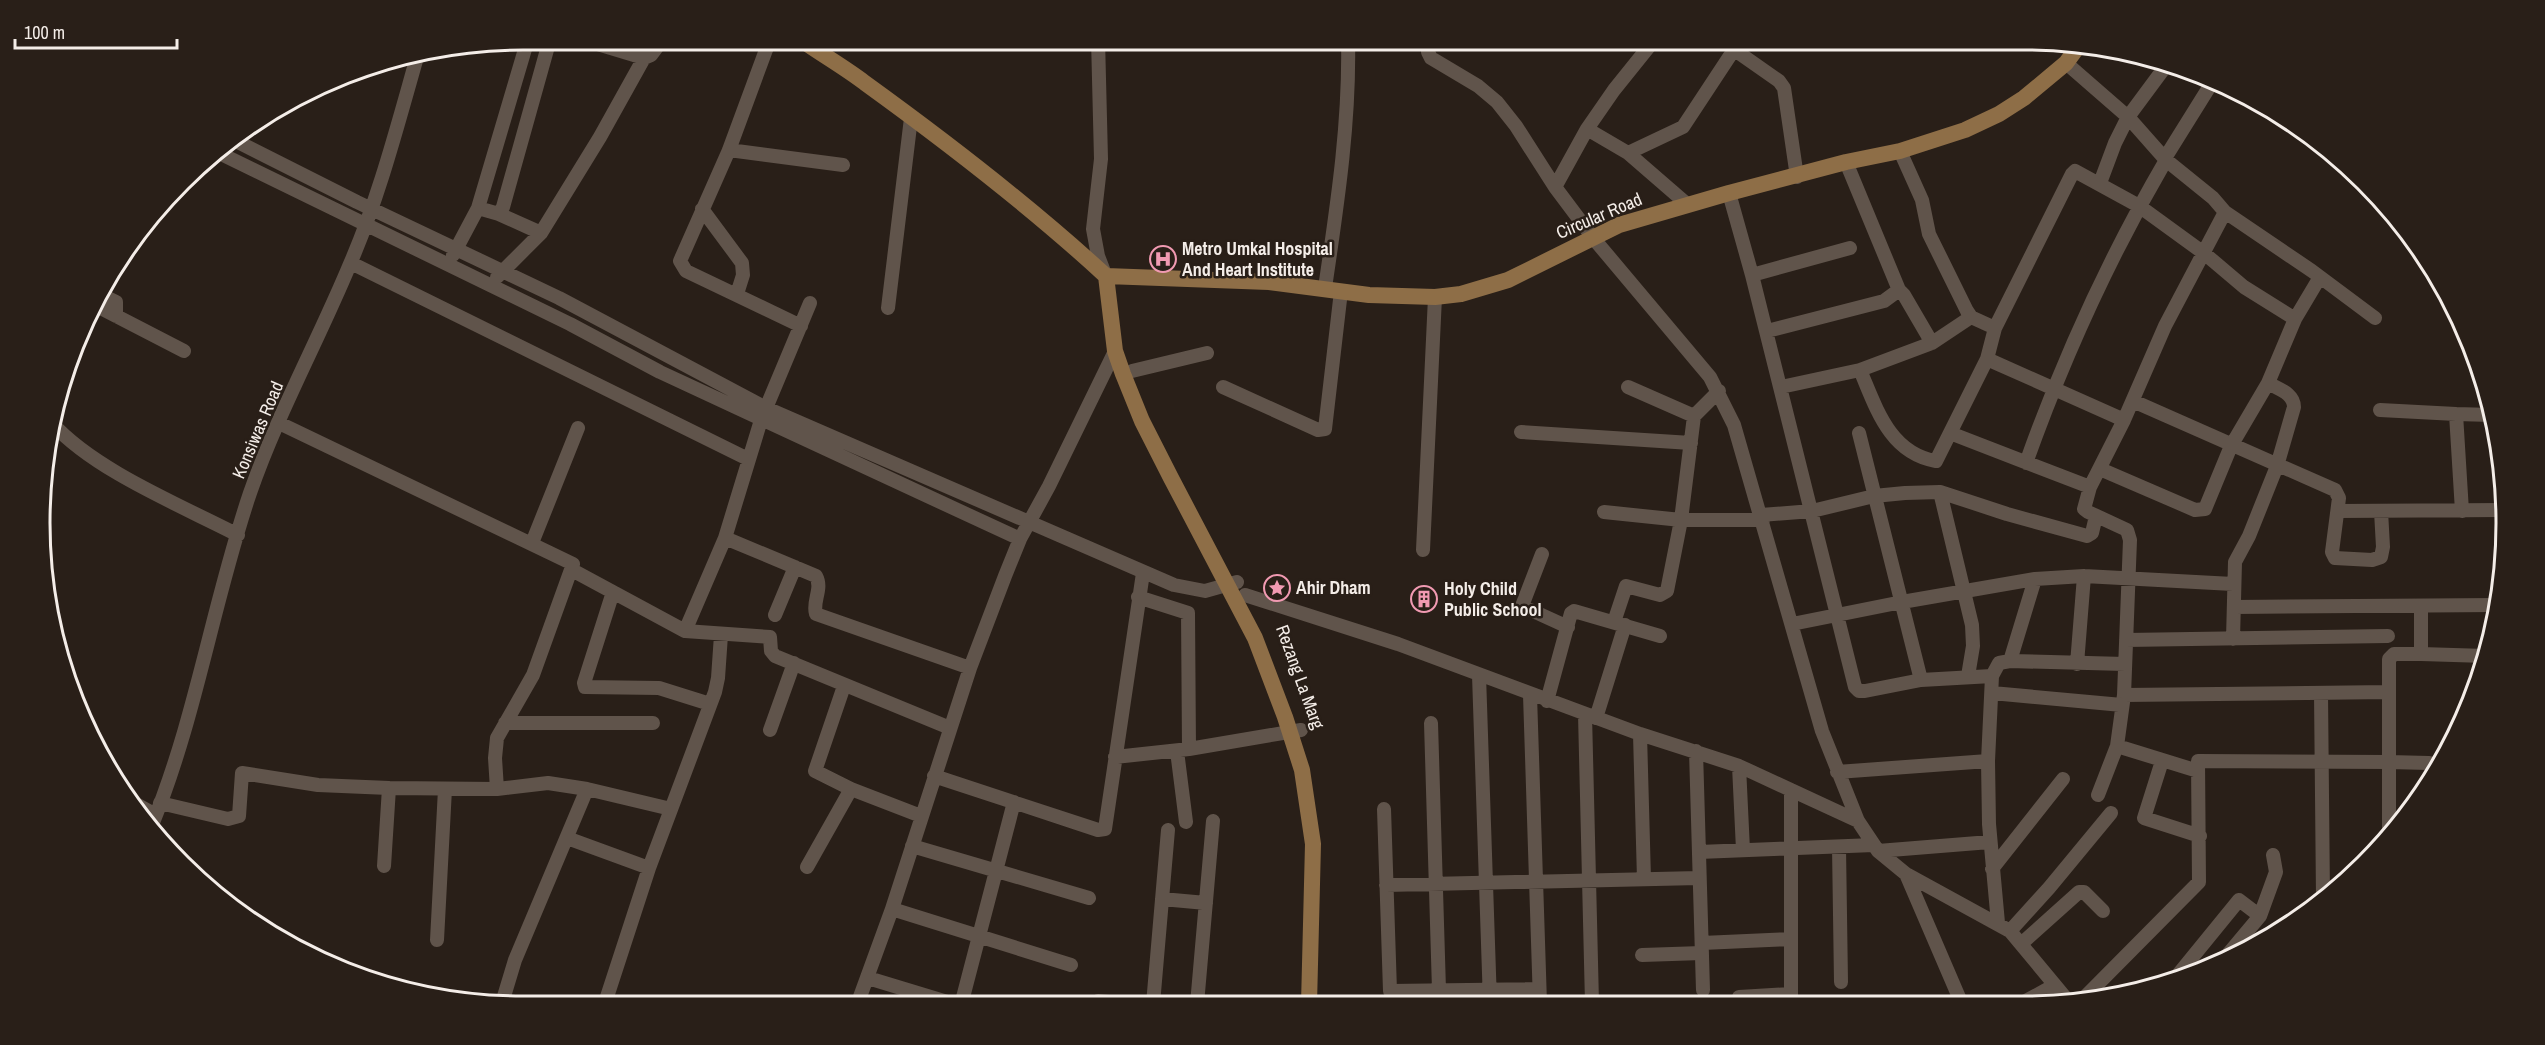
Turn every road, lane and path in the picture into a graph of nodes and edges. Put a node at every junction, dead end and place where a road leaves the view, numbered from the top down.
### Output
1 (525, 50) edge
2 (547, 50) edge
3 (617, 50) edge
4 (655, 50) edge
5 (766, 50) edge
6 (816, 50) edge
7 (1098, 50) edge
8 (1347, 50) edge
9 (1428, 50) edge
10 (1647, 50) edge
11 (1734, 50) edge
12 (1745, 50) edge
13 (2073, 53) edge
14 (644, 58) junction
15 (415, 62) edge
16 (2066, 63) junction
17 (2162, 71) edge
18 (2209, 88) edge
19 (2128, 117) junction
20 (911, 118) junction
21 (1587, 129) junction
22 (240, 143) edge
23 (729, 150) junction
24 (1900, 151) junction
25 (1628, 153) junction
26 (224, 156) edge
27 (2165, 159) junction
28 (1846, 162) junction
29 (843, 165) dead end
30 (1797, 177) junction
31 (2100, 183) junction
32 (1555, 187) junction
33 (1729, 193) junction
34 (1688, 205) junction
35 (2139, 206) junction
36 (478, 208) junction
37 (372, 209) junction
38 (702, 209) junction
39 (2225, 212) junction
40 (499, 214) junction
41 (365, 226) junction
42 (541, 233) junction
43 (1594, 239) junction
44 (1850, 248) dead end
45 (458, 249) junction
46 (2205, 254) junction
47 (351, 263) junction
48 (447, 265) junction
49 (502, 271) junction
50 (1752, 275) junction
51 (1106, 276) junction
52 (2320, 277) junction
53 (488, 285) junction
54 (1333, 290) junction
55 (1899, 290) junction
56 (737, 294) junction
57 (107, 297) edge
58 (1435, 297) junction
59 (810, 303) dead end
60 (101, 308) edge
61 (888, 308) dead end
62 (116, 316) junction
63 (1971, 317) junction
64 (2375, 318) dead end
65 (2295, 319) junction
66 (1111, 324) junction
67 (801, 326) junction
68 (1995, 328) junction
69 (1767, 331) junction
70 (1932, 343) junction
71 (184, 351) dead end
72 (1114, 351) junction
73 (1207, 353) dead end
74 (1987, 359) junction
75 (1860, 370) junction
76 (1132, 371) junction
77 (2268, 383) junction
78 (1223, 387) dead end
79 (1628, 387) dead end
80 (1781, 387) junction
81 (2052, 388) junction
82 (1719, 391) junction
83 (2133, 401) junction
84 (2380, 410) dead end
85 (764, 414) junction
86 (2456, 414) junction
87 (2482, 415) edge
88 (1694, 417) junction
89 (2124, 420) junction
90 (279, 423) junction
91 (578, 428) dead end
92 (59, 431) edge
93 (1521, 432) dead end
94 (1859, 433) dead end
95 (1950, 433) junction
96 (1691, 443) junction
97 (2231, 446) junction
98 (748, 459) junction
99 (2026, 463) junction
100 (2277, 466) junction
101 (2100, 469) junction
102 (2090, 488) junction
103 (1940, 492) junction
104 (1874, 496) junction
105 (2495, 510) edge
106 (1194, 511) junction
107 (1812, 511) junction
108 (2338, 511) junction
109 (2381, 511) junction
110 (2462, 511) junction
111 (1604, 512) dead end
112 (2096, 516) junction
113 (1762, 518) junction
114 (1681, 520) junction
115 (1029, 522) junction
116 (238, 534) junction
117 (725, 538) junction
118 (1020, 538) junction
119 (532, 543) junction
120 (1423, 550) dead end
121 (1542, 554) dead end
122 (795, 567) junction
123 (572, 570) junction
124 (1143, 573) junction
125 (2084, 576) junction
126 (2035, 579) junction
127 (2129, 580) junction
128 (2233, 584) junction
129 (1237, 587) junction
130 (1197, 591) junction
131 (1965, 591) junction
132 (613, 592) junction
133 (1138, 597) junction
134 (1902, 602) junction
135 (2488, 605) edge
136 (2421, 606) junction
137 (2234, 607) junction
138 (1188, 613) junction
139 (775, 615) dead end
140 (1837, 615) junction
141 (1619, 623) junction
142 (1792, 624) junction
143 (1568, 627) junction
144 (685, 631) junction
145 (721, 635) junction
146 (1660, 636) dead end
147 (2388, 636) dead end
148 (2233, 639) junction
149 (2126, 640) junction
150 (2421, 654) junction
151 (2476, 656) edge
152 (2010, 661) junction
153 (794, 663) junction
154 (2077, 664) junction
155 (2125, 664) junction
156 (970, 668) junction
157 (1479, 675) junction
158 (1968, 676) junction
159 (1992, 676) junction
160 (1921, 680) junction
161 (844, 686) junction
162 (2389, 692) junction
163 (1992, 693) junction
164 (2321, 693) junction
165 (1530, 695) junction
166 (2123, 700) junction
167 (1547, 701) junction
168 (710, 704) junction
169 (1591, 716) junction
170 (505, 723) junction
171 (653, 723) dead end
172 (1431, 723) dead end
173 (950, 728) junction
174 (770, 730) dead end
175 (1295, 731) junction
176 (1640, 734) junction
177 (2117, 746) junction
178 (1183, 750) junction
179 (1696, 751) junction
180 (1115, 757) junction
181 (2162, 760) junction
182 (1988, 762) junction
183 (2322, 762) junction
184 (2389, 762) junction
185 (2429, 763) edge
186 (1739, 766) junction
187 (2198, 771) junction
188 (1837, 772) junction
189 (934, 776) junction
190 (2063, 779) dead end
191 (389, 788) junction
192 (445, 789) junction
193 (497, 789) junction
194 (587, 789) junction
195 (851, 789) junction
196 (1791, 790) junction
197 (2098, 795) dead end
198 (1014, 802) junction
199 (671, 809) junction
200 (1384, 809) dead end
201 (2110, 813) dead end
202 (156, 814) edge
203 (921, 816) junction
204 (1213, 821) dead end
205 (1858, 821) junction
206 (2389, 821) edge
207 (1186, 822) dead end
208 (1168, 830) dead end
209 (2200, 836) junction
210 (567, 838) junction
211 (1990, 842) junction
212 (912, 846) junction
213 (1839, 847) junction
214 (1791, 848) junction
215 (1876, 848) junction
216 (1743, 850) junction
217 (1699, 852) junction
218 (2273, 855) dead end
219 (384, 866) dead end
220 (807, 867) dead end
221 (649, 868) junction
222 (1992, 869) junction
223 (995, 871) junction
224 (1906, 874) junction
225 (1700, 878) junction
226 (1644, 879) junction
227 (1589, 880) junction
228 (1534, 881) junction
229 (1486, 882) junction
230 (1435, 884) junction
231 (1386, 885) junction
232 (2323, 887) edge
233 (1089, 898) dead end
234 (1162, 899) junction
235 (1206, 903) junction
236 (892, 909) junction
237 (2103, 911) dead end
238 (2260, 916) junction
239 (2004, 927) junction
240 (978, 937) junction
241 (1791, 939) junction
242 (438, 940) dead end
243 (2021, 944) junction
244 (2236, 945) edge
245 (1702, 948) junction
246 (1642, 955) dead end
247 (1071, 965) dead end
248 (2185, 966) edge
249 (868, 978) junction
250 (1841, 982) dead end
251 (2055, 985) junction
252 (1539, 989) junction
253 (1439, 990) junction
254 (1703, 990) dead end
255 (2092, 990) edge
256 (2061, 993) edge
257 (504, 995) edge
258 (2037, 995) edge
259 (607, 996) edge
260 (861, 996) edge
261 (929, 996) edge
262 (962, 996) edge
263 (1154, 996) edge
264 (1198, 996) edge
265 (1309, 996) edge
266 (1317, 996) edge
267 (1490, 996) edge
268 (1539, 996) edge
269 (1592, 996) edge
270 (1791, 996) edge
271 (1958, 996) edge

1 - 36 street
2 - 40 street
3 - 14 street
4 - 14 street
5 - 23 street
6 - 20 main road
7 - 51 street
8 - 54 street
9 - 32 street
10 - 21 street
11 - 25 street
12 - 30 street
13 - 16 main road, Circular Road
14 - 42 street
15 - 37 street, Konsiwas Road
16 - 19 street
16 - 24 main road, Circular Road
17 - 19 street
18 - 27 street
19 - 27 street
19 - 31 street
20 - 51 main road
20 - 61 street
21 - 25 street
21 - 32 street
22 - 37 street
23 - 29 street
23 - 38 street
24 - 28 main road, Circular Road
24 - 63 street
25 - 34 street
26 - 41 street
27 - 35 street
27 - 39 street
28 - 30 main road, Circular Road
28 - 55 street
30 - 33 main road, Circular Road
31 - 35 street
31 - 68 street
32 - 43 street
33 - 34 main road, Circular Road
33 - 50 street
34 - 43 main road, Circular Road
35 - 46 street
35 - 81 street
36 - 40 street
36 - 45 street
37 - 41 street, Konsiwas Road
37 - 45 street
38 - 56 street
38 - 56 street
39 - 46 street
39 - 52 street
40 - 42 street
41 - 47 street, Konsiwas Road
41 - 48 street
42 - 49 street
43 - 58 main road, Circular Road
43 - 82 street
44 - 50 street
45 - 48 street
45 - 49 street
46 - 65 street
46 - 83 street
47 - 90 street, Konsiwas Road
47 - 98 street
48 - 53 street
49 - 53 street
49 - 85 street
50 - 69 street
51 - 54 main road, Circular Road
51 - 66 main road, Rezang La Marg
52 - 64 street
52 - 65 street
53 - 85 street
54 - 58 main road, Circular Road
54 - 78 street
55 - 69 street
55 - 70 street
56 - 67 street
57 - 62 street
58 - 120 street
59 - 67 street
60 - 62 street
62 - 71 street
63 - 68 street
63 - 70 street
65 - 77 street
66 - 72 main road, Rezang La Marg
66 - 76 main road, Rezang La Marg
67 - 85 street
68 - 74 street
69 - 80 street
70 - 75 street
72 - 106 main road, Rezang La Marg
72 - 115 street
73 - 76 street
74 - 81 street
74 - 95 street
75 - 80 street
75 - 95 street
76 - 106 main road, Rezang La Marg
77 - 97 street
77 - 100 street
79 - 88 street
80 - 107 street
81 - 89 street
81 - 99 street
82 - 88 street
82 - 113 street
83 - 89 street
83 - 97 street
84 - 86 street
85 - 98 street
85 - 115 street
85 - 118 street
86 - 87 street
86 - 110 street
88 - 96 street
89 - 101 street
90 - 116 street, Konsiwas Road
90 - 119 street
91 - 119 street
92 - 116 street
93 - 96 street
94 - 104 street
95 - 99 street
96 - 114 street
97 - 100 street
97 - 101 street
98 - 117 street
99 - 102 street
100 - 108 street
100 - 128 street
101 - 102 street
102 - 112 street
103 - 104 street
103 - 112 street
103 - 131 street
104 - 107 street
104 - 134 street
105 - 110 street
106 - 129 main road, Rezang La Marg
107 - 113 street
107 - 140 street
108 - 109 street
108 - 109 street
109 - 110 street
111 - 114 street
112 - 127 street
113 - 114 street
113 - 142 street
114 - 141 street
115 - 118 street
115 - 124 street
116 - 202 street, Konsiwas Road
117 - 122 street
117 - 144 street
118 - 156 street
119 - 123 street
121 - 143 street
122 - 139 street
122 - 156 street
123 - 132 street
123 - 170 street
124 - 130 street
124 - 133 street
125 - 126 street
125 - 127 street
125 - 154 street
126 - 131 street
126 - 152 street
127 - 128 street
127 - 149 street
128 - 137 street
129 - 130 street
129 - 157 street
129 - 175 main road, Rezang La Marg
130 - 138 street
131 - 134 street
131 - 158 street
132 - 144 street
132 - 168 street
133 - 138 street
133 - 180 street
134 - 140 street
134 - 160 street
135 - 136 street
136 - 137 street
136 - 150 street
137 - 148 street
138 - 178 street
140 - 142 street
140 - 160 street
141 - 143 street
141 - 146 street
141 - 169 street
142 - 188 street
143 - 167 street
144 - 145 street
145 - 153 street
145 - 168 street
147 - 148 street
148 - 149 street
149 - 155 street
150 - 151 street
150 - 162 street
152 - 154 street
152 - 159 street
153 - 161 street
153 - 174 street
154 - 155 street
155 - 166 street
156 - 173 street
157 - 165 street
157 - 229 street
158 - 159 street
158 - 160 street
159 - 163 street
161 - 173 street
161 - 195 street
162 - 164 street
162 - 184 street
163 - 166 street
163 - 182 street
164 - 166 street
164 - 183 street
165 - 167 street
165 - 228 street
166 - 177 street
167 - 169 street
168 - 199 street
169 - 176 street
169 - 227 street
170 - 171 street
170 - 193 street
172 - 230 street
173 - 189 street
175 - 178 street
175 - 265 main road, Rezang La Marg
175 - 266 main road, Rezang La Marg
176 - 179 street
176 - 226 street
177 - 181 street
177 - 197 street
178 - 180 street
178 - 207 street
179 - 186 street
179 - 217 street
180 - 198 street
181 - 187 street
181 - 209 street
182 - 188 street
182 - 211 street
183 - 184 street
183 - 187 street
183 - 232 street
184 - 185 street
184 - 206 street
186 - 196 street
186 - 216 street
187 - 209 street
188 - 205 street
189 - 198 street
189 - 203 street
190 - 222 street
191 - 192 street
191 - 202 street
191 - 219 street
192 - 193 street
192 - 242 street
193 - 194 street
194 - 199 street
194 - 210 street
195 - 203 street
195 - 220 street
196 - 205 street
196 - 214 street
198 - 223 street
199 - 221 street
200 - 231 street
201 - 239 street
203 - 212 street
204 - 235 street
205 - 215 street
208 - 234 street
209 - 255 street
210 - 221 street
210 - 257 street
211 - 215 street
211 - 222 street
212 - 223 street
212 - 236 street
213 - 214 street
213 - 215 street
213 - 250 street
214 - 216 street
214 - 241 street
215 - 224 street
216 - 217 street
217 - 225 street
218 - 238 street
221 - 259 street
222 - 239 street
223 - 233 street
223 - 240 street
224 - 239 street
224 - 271 street
225 - 226 street
225 - 245 street
226 - 227 street
227 - 228 street
227 - 269 street
228 - 229 street
228 - 252 street
229 - 230 street
229 - 267 street
230 - 231 street
230 - 253 street
231 - 253 street
234 - 235 street
234 - 263 street
235 - 264 street
236 - 240 street
236 - 249 street
237 - 243 street
238 - 244 street
238 - 248 street
239 - 243 street
240 - 247 street
240 - 262 street
241 - 245 street
241 - 270 street
243 - 251 street
245 - 246 street
245 - 254 street
249 - 260 street
249 - 261 street
251 - 256 street
251 - 258 street
252 - 267 street
252 - 268 street
253 - 267 street

